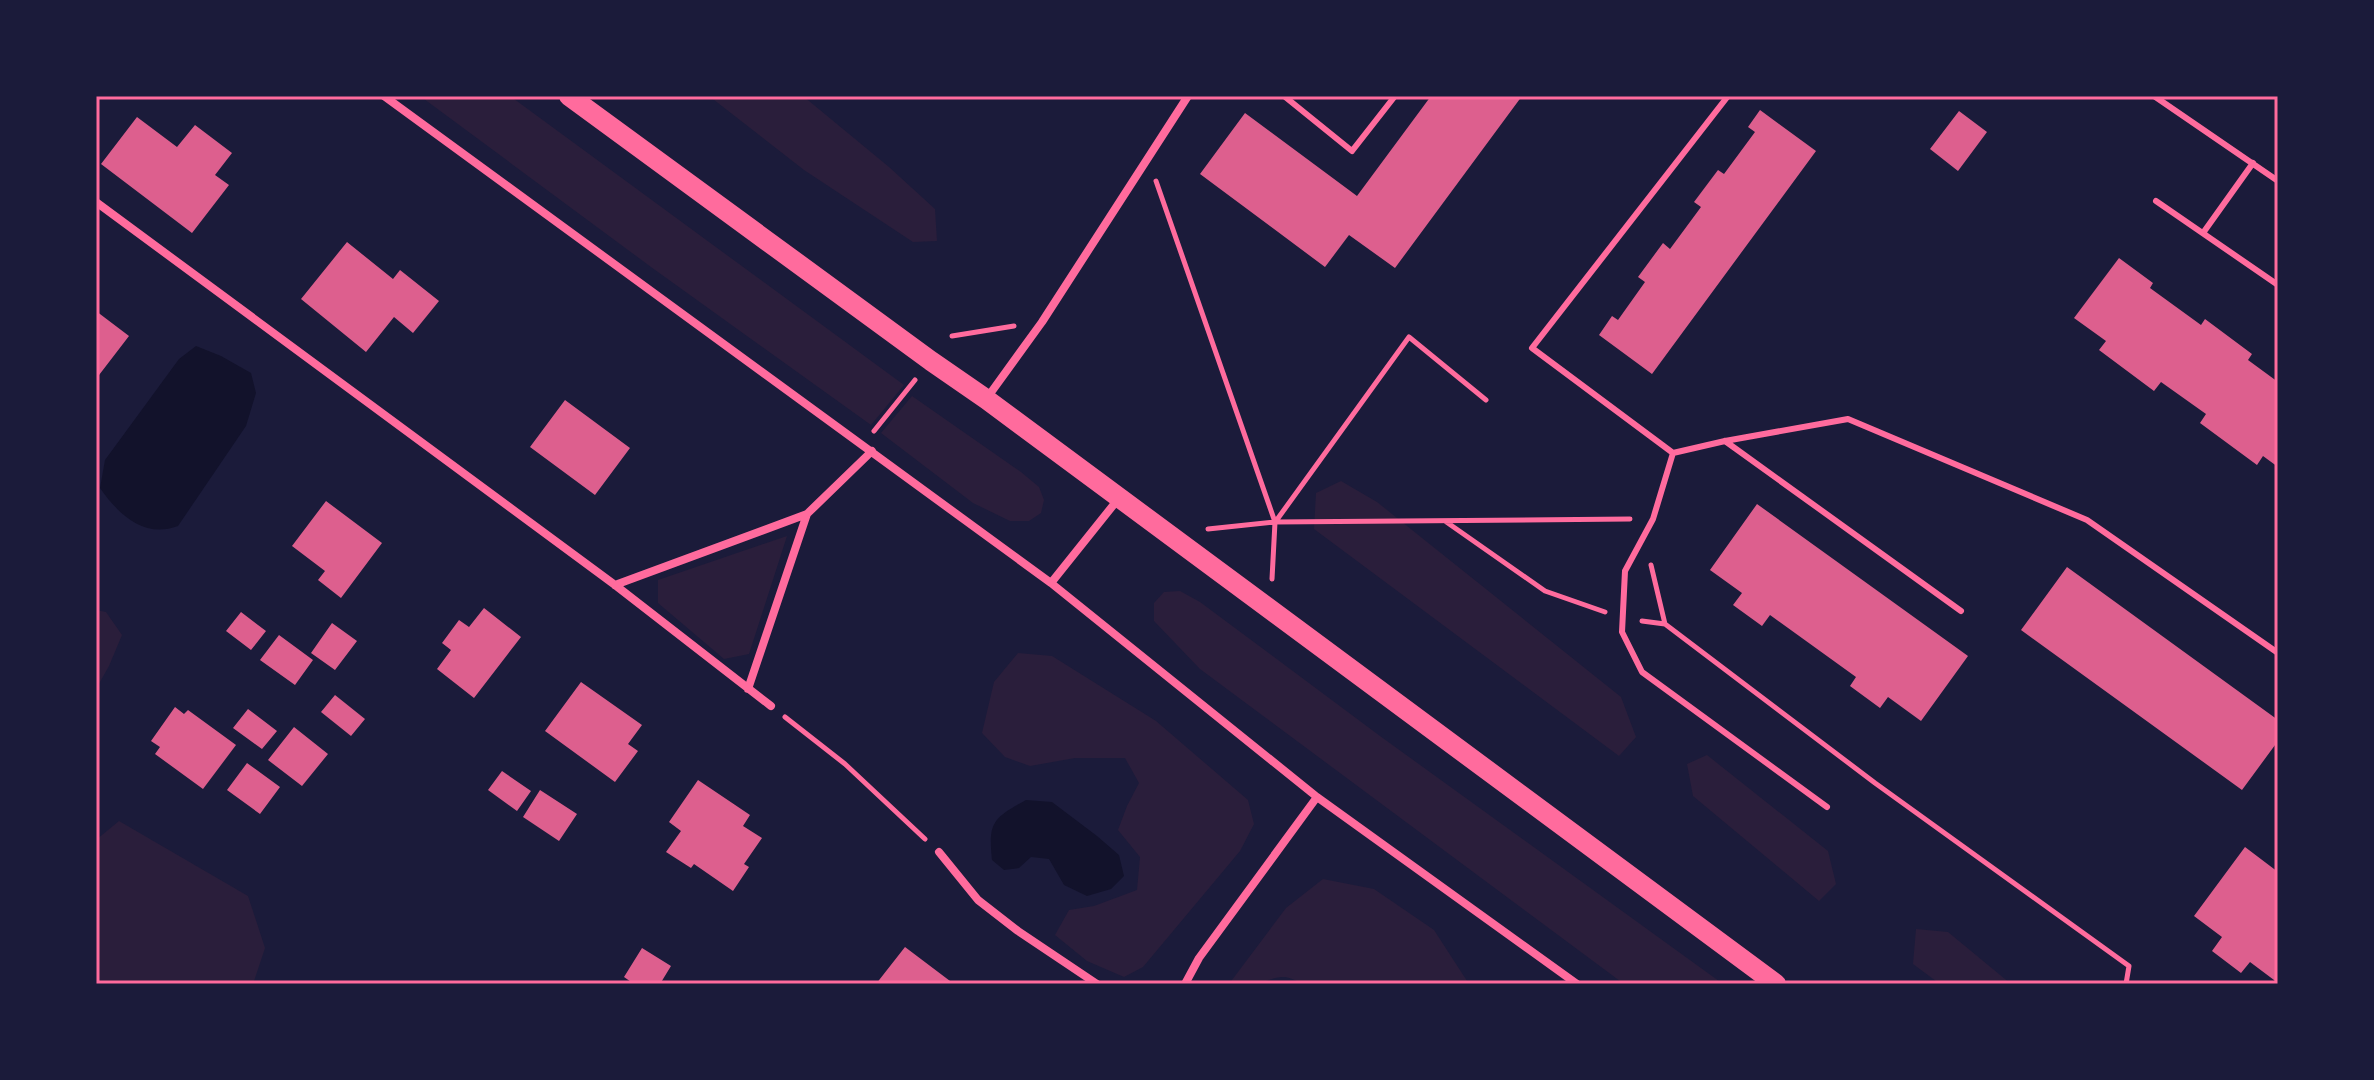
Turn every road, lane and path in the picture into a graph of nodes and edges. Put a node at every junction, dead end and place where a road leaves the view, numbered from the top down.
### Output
1 (384, 96) edge
2 (569, 96) edge
3 (1188, 96) edge
4 (1284, 96) edge
5 (1395, 96) edge
6 (1728, 96) edge
7 (2154, 96) edge
8 (1148, 159) junction
9 (2253, 163) junction
10 (2278, 181) edge
11 (2156, 201) dead end
12 (96, 202) edge
13 (2203, 233) junction
14 (2278, 285) edge
15 (1042, 322) junction
16 (952, 336) dead end
17 (919, 376) dead end
18 (986, 399) junction
19 (1486, 400) dead end
20 (1725, 441) junction
21 (863, 444) junction
22 (872, 451) junction
23 (1673, 453) junction
24 (1119, 498) junction
25 (807, 514) junction
26 (1653, 519) junction
27 (1445, 520) junction
28 (1275, 522) junction
29 (1168, 533) junction
30 (1051, 583) junction
31 (615, 585) junction
32 (1270, 608) junction
33 (1961, 611) dead end
34 (1623, 619) junction
35 (1665, 624) junction
36 (2278, 653) edge
37 (748, 689) junction
38 (771, 706) joint
39 (1317, 797) junction
40 (1827, 807) dead end
41 (939, 852) joint
42 (1097, 984) edge
43 (1185, 984) edge
44 (1577, 984) edge
45 (1776, 984) edge
46 (2126, 984) edge

1 - 21 street
2 - 18 main road
3 - 8 street
4 - 5 lane
6 - 23 lane
7 - 9 lane
8 - 15 street
8 - 28 path
9 - 10 lane
9 - 13 lane
11 - 13 lane
12 - 31 street
13 - 14 lane
15 - 16 path
15 - 18 street
17 - 21 path
18 - 24 main road
19 - 28 path
20 - 23 lane
20 - 33 lane
20 - 36 lane
21 - 22 street
22 - 25 street
22 - 30 street
23 - 26 lane
24 - 29 main road
24 - 30 street
25 - 31 street
25 - 37 street
26 - 27 path
26 - 34 lane
26 - 35 path
27 - 28 path
27 - 34 path
28 - 29 path
28 - 32 path
29 - 32 main road
30 - 39 street
31 - 37 street
32 - 45 main road
34 - 35 path
34 - 40 lane
35 - 46 path
37 - 38 street
38 - 41 path
39 - 43 street
39 - 44 street
41 - 42 street

